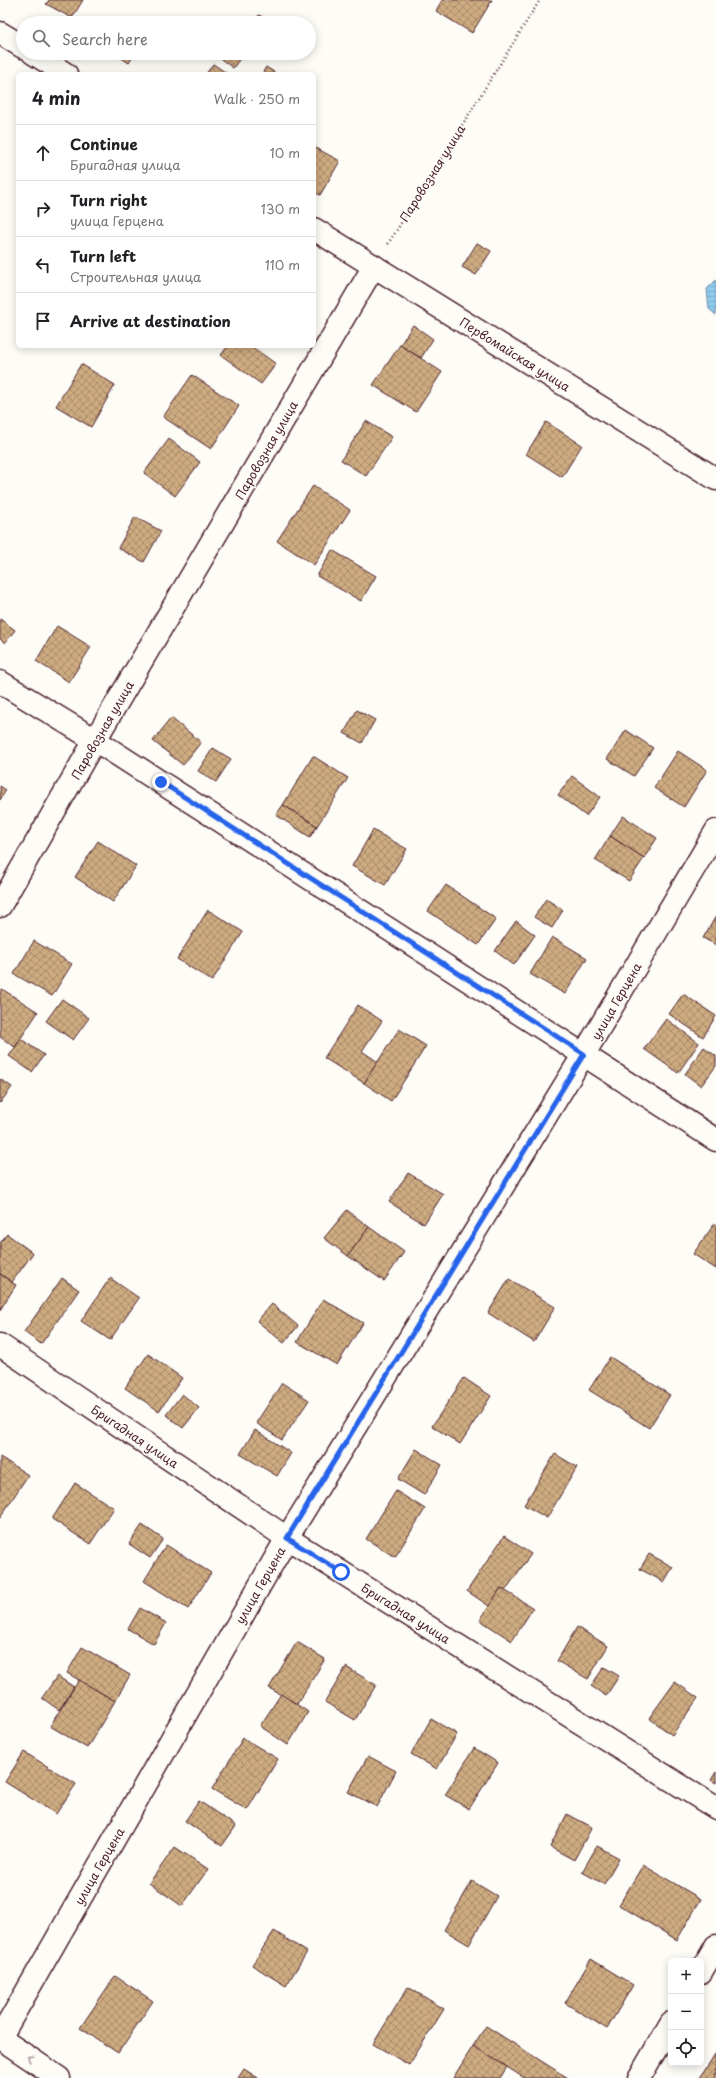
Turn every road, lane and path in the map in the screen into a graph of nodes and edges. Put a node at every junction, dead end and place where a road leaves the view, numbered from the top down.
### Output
1 (540, 0) edge
2 (0, 33) edge
3 (16, 43) edge
4 (43, 60) edge
5 (63, 72) edge
6 (316, 230) edge
7 (374, 266) junction
8 (716, 479) edge
9 (0, 682) edge
10 (95, 740) junction
11 (716, 831) edge
12 (0, 906) edge
13 (584, 1054) junction
14 (716, 1140) edge
15 (0, 1345) edge
16 (287, 1538) junction
17 (716, 1808) edge
18 (716, 1946) edge
19 (704, 1967) edge
20 (668, 2028) edge
21 (0, 2038) edge
22 (59, 2078) edge
23 (639, 2078) edge

1 - 7 path, Паровозная улица
2 - 3 street
4 - 5 street
6 - 7 street, Первомайская улица
7 - 8 street, Первомайская улица
7 - 10 street, Паровозная улица
9 - 10 street
10 - 12 street, Паровозная улица
10 - 13 street
11 - 13 street, улица Герцена
13 - 14 street
13 - 16 street, улица Герцена
15 - 16 street, Бригадная улица
16 - 17 street, Бригадная улица
16 - 21 street, улица Герцена
18 - 19 street
20 - 23 street
22 -> 21 street

